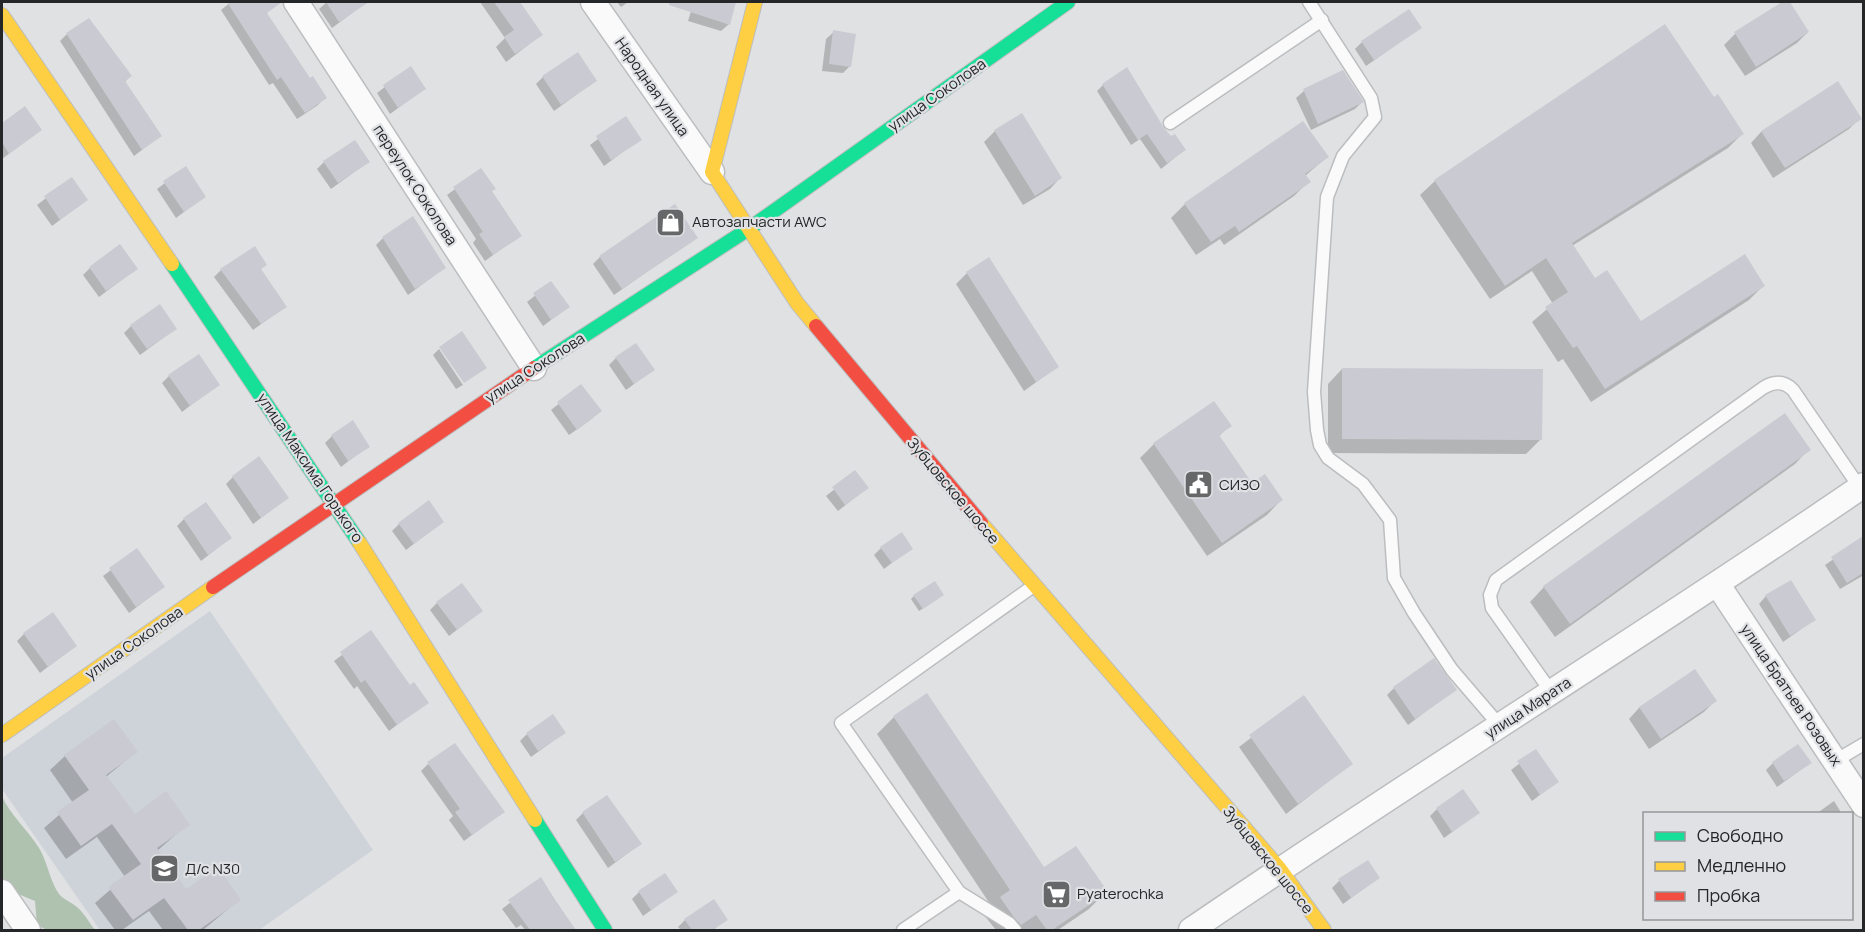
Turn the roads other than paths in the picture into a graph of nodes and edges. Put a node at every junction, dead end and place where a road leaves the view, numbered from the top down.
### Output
1 (296, 2) edge
2 (593, 2) edge
3 (755, 2) edge
4 (1068, 2) edge
5 (1309, 2) edge
6 (2, 15) edge
7 (1322, 20) junction
8 (1170, 123) dead end
9 (712, 172) junction
10 (750, 228) junction
11 (534, 368) junction
12 (1862, 486) edge
13 (334, 502) junction
14 (1718, 585) junction
15 (1033, 586) junction
16 (1552, 693) junction
17 (1500, 726) junction
18 (2, 735) edge
19 (1863, 744) edge
20 (1835, 761) junction
21 (1863, 805) edge
22 (1280, 869) junction
23 (2, 892) edge
24 (959, 892) junction
25 (28, 930) edge
26 (605, 930) edge
27 (903, 930) edge
28 (1014, 930) edge
29 (1191, 930) edge
30 (1324, 930) edge

1 - 11 street, переулок Соколова
2 - 9 street, Народная улица
3 - 9 street
4 - 10 street, улица Соколова
5 - 7 lane
6 - 13 street, улица Максима Горького
7 - 8 lane
7 - 17 lane
9 - 10 street, Зубцовское шоссе
10 - 11 street, улица Соколова
10 - 15 street, Зубцовское шоссе
11 - 13 street, улица Соколова
12 - 14 street, улица Марата
12 - 16 lane
13 - 18 street, улица Соколова
13 - 26 street, улица Максима Горького
14 - 16 street, улица Марата
14 - 20 street, улица Братьев Розовых
15 - 22 street, Зубцовское шоссе
15 - 24 lane
16 - 17 street, улица Марата
17 - 22 street, улица Марата
19 - 20 lane
20 - 21 street, улица Братьев Розовых
22 - 29 street, улица Марата
22 - 30 street, Зубцовское шоссе
23 - 25 street
24 - 27 lane
24 - 28 lane

